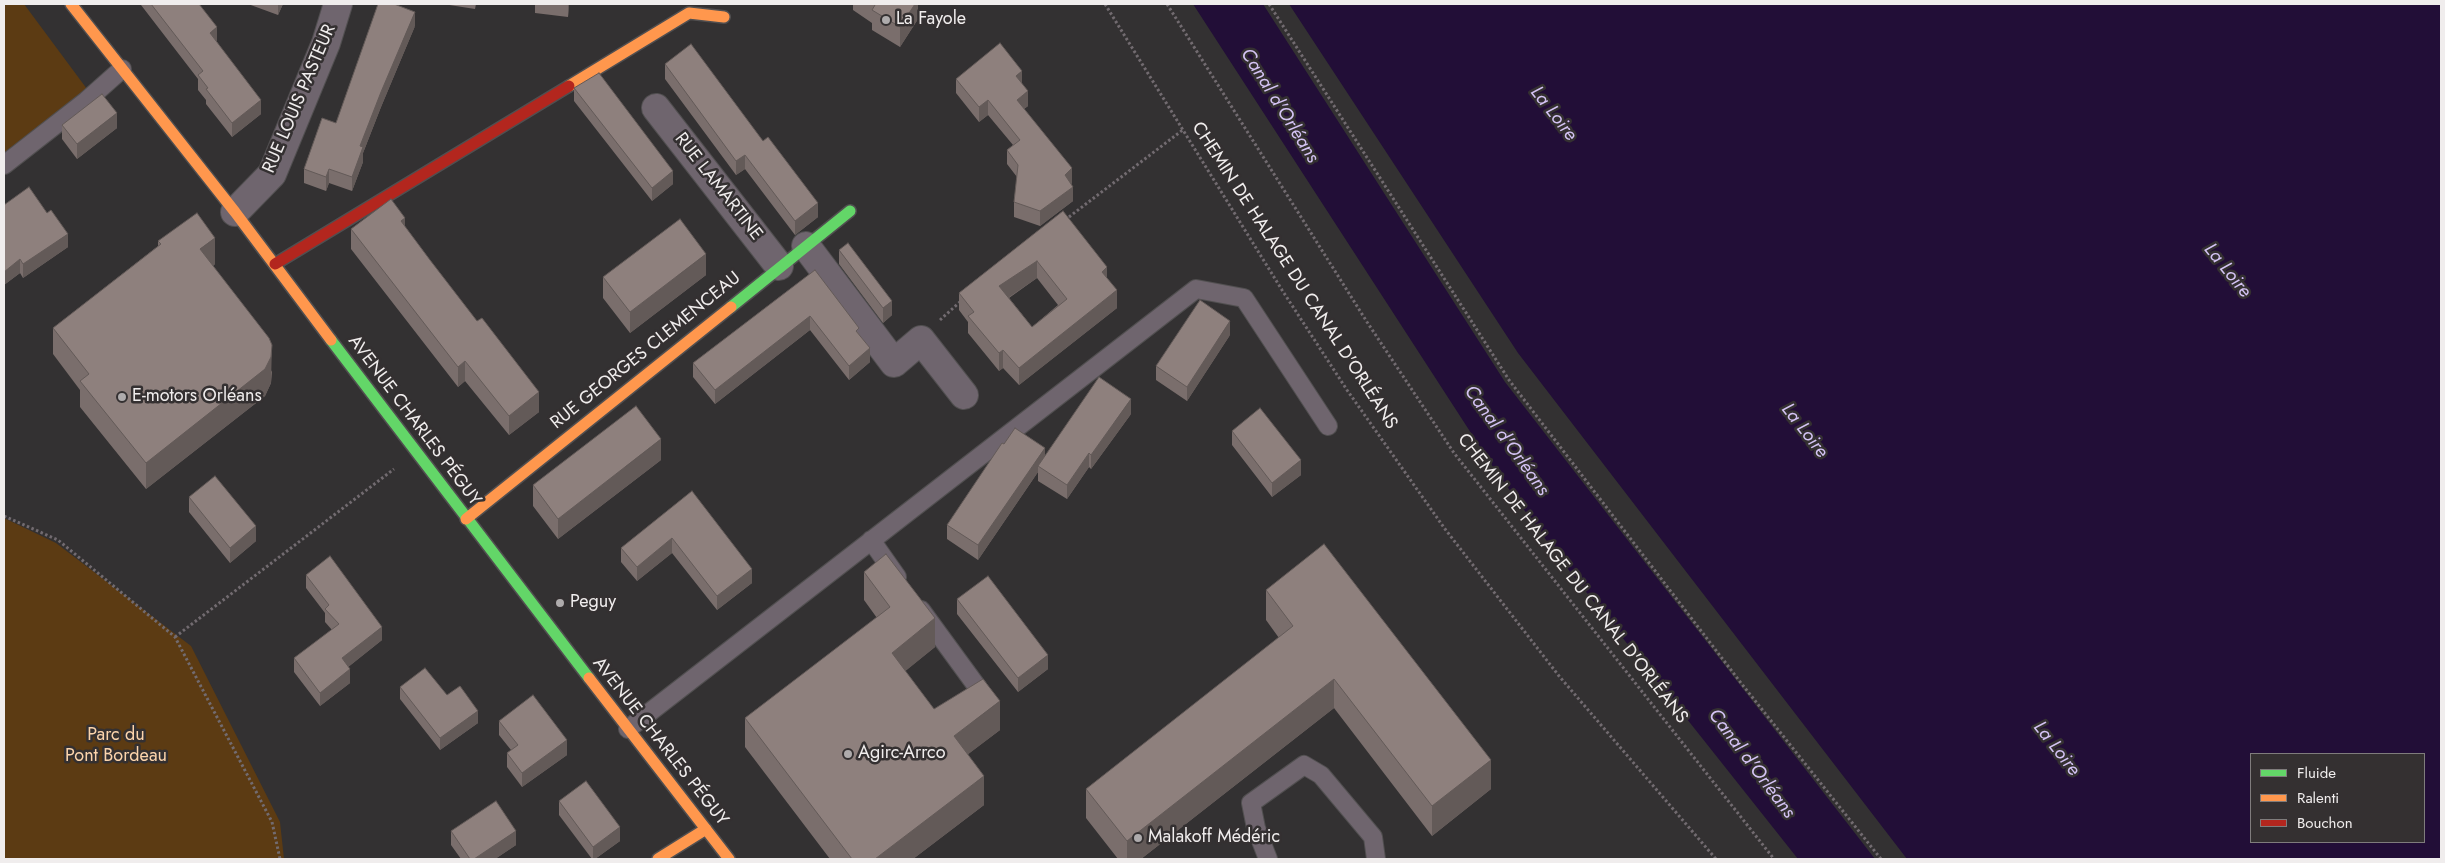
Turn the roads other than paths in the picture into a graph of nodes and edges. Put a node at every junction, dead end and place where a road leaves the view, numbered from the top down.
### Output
1 (71, 4) edge
2 (338, 4) edge
3 (724, 17) dead end
4 (122, 69) junction
5 (656, 108) dead end
6 (4, 165) edge
7 (850, 211) dead end
8 (235, 212) junction
9 (806, 246) junction
10 (275, 264) junction
11 (779, 266) junction
12 (964, 395) dead end
13 (1328, 426) dead end
14 (466, 519) junction
15 (871, 540) junction
16 (978, 688) edge
17 (628, 729) junction
18 (706, 829) junction
19 (658, 859) edge
20 (729, 859) edge
21 (1268, 859) edge
22 (1376, 859) edge

1 - 4 main road, AVENUE CHARLES PÉGUY
2 - 8 street, RUE LOUIS PASTEUR
3 - 10 main road
4 - 6 lane
4 - 8 main road, AVENUE CHARLES PÉGUY
5 - 11 street, RUE LAMARTINE
7 - 9 main road, RUE GEORGES CLEMENCEAU
8 - 10 main road, AVENUE CHARLES PÉGUY
9 - 11 main road, RUE GEORGES CLEMENCEAU
9 - 12 street
10 - 14 main road, AVENUE CHARLES PÉGUY
11 - 14 main road, RUE GEORGES CLEMENCEAU
13 - 15 lane
14 - 17 main road, AVENUE CHARLES PÉGUY
15 - 16 lane
15 - 17 lane
17 - 18 main road, AVENUE CHARLES PÉGUY
18 - 19 main road
18 - 20 main road, AVENUE CHARLES PÉGUY
21 - 22 lane

